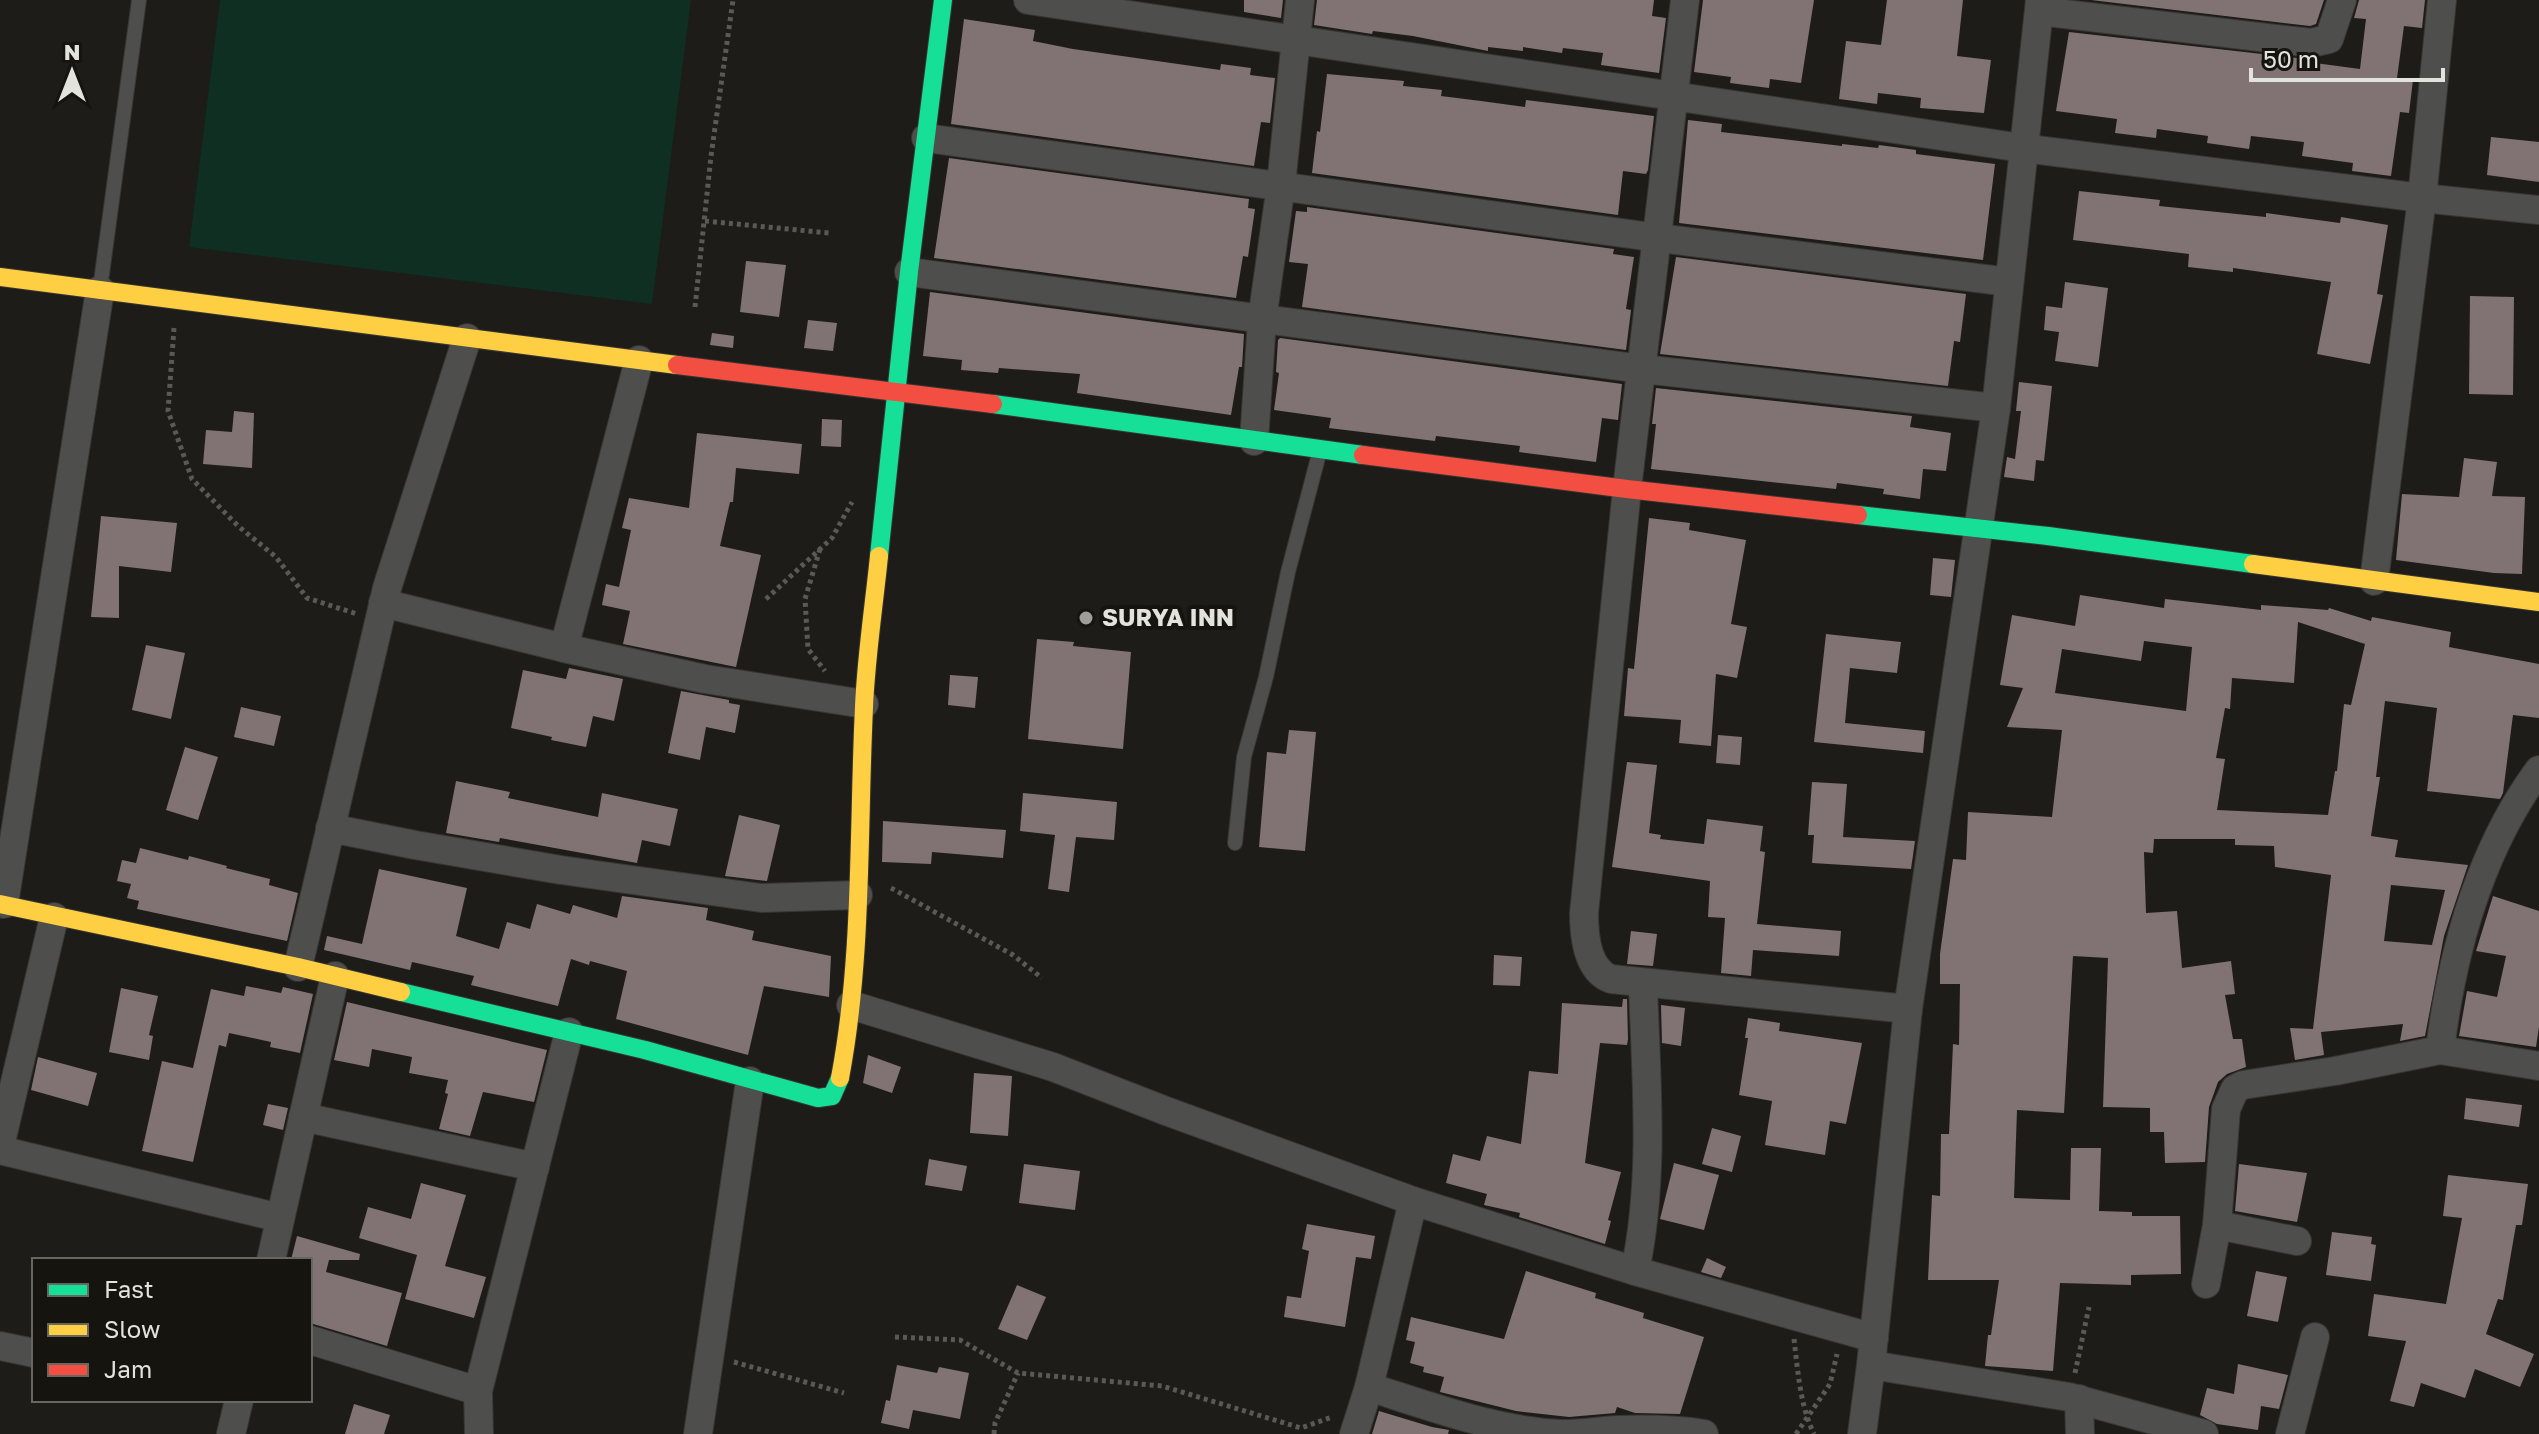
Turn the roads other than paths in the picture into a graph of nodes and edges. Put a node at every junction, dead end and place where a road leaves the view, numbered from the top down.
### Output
1 (139, 0) edge
2 (943, 0) edge
3 (1028, 0) edge
4 (1300, 0) edge
5 (1685, 0) edge
6 (2342, 0) edge
7 (2442, 0) edge
8 (2039, 6) edge
9 (1295, 40) junction
10 (1673, 96) junction
11 (926, 138) junction
12 (2022, 148) junction
13 (1281, 185) junction
14 (2422, 198) junction
15 (2539, 210) edge
16 (1659, 238) junction
17 (909, 272) junction
18 (0, 277) edge
19 (2009, 282) junction
20 (100, 290) junction
21 (1262, 320) junction
22 (467, 338) junction
23 (639, 360) junction
24 (1642, 369) junction
25 (899, 391) junction
26 (1996, 408) junction
27 (1254, 441) junction
28 (1320, 449) junction
29 (1627, 489) junction
30 (1979, 528) junction
31 (2374, 581) junction
32 (2539, 602) edge
33 (381, 612) junction
34 (564, 648) junction
35 (856, 703) junction
36 (2539, 770) edge
37 (330, 828) junction
38 (1235, 843) dead end
39 (858, 882) junction
40 (2, 904) edge
41 (54, 917) junction
42 (298, 967) junction
43 (335, 976) junction
44 (1643, 984) junction
45 (851, 1005) junction
46 (1908, 1009) junction
47 (569, 1032) junction
48 (2440, 1050) junction
49 (2539, 1066) edge
50 (750, 1081) junction
51 (303, 1117) junction
52 (0, 1148) edge
53 (535, 1167) junction
54 (1413, 1201) junction
55 (280, 1218) junction
56 (2217, 1225) junction
57 (2297, 1241) dead end
58 (271, 1258) edge
59 (1635, 1271) junction
60 (2206, 1284) dead end
61 (2315, 1337) dead end
62 (312, 1341) edge
63 (0, 1346) edge
64 (1873, 1352) junction
65 (32, 1353) edge
66 (478, 1391) junction
67 (1366, 1396) junction
68 (2074, 1398) junction
69 (239, 1402) edge
70 (231, 1434) edge
71 (479, 1434) edge
72 (698, 1434) edge
73 (1354, 1434) edge
74 (1704, 1434) edge
75 (1862, 1434) edge
76 (2080, 1434) edge
77 (2204, 1434) edge
78 (2290, 1434) edge

1 - 20 lane
2 - 11 street
3 - 9 street
4 - 9 street
5 - 10 street
6 - 8 street
7 - 14 street
8 - 12 street
9 - 10 street
9 - 13 street
10 - 12 street
10 - 16 street
11 - 13 street
11 - 17 street
12 - 14 street
12 - 19 street
13 - 16 street
13 - 21 street
14 - 15 street
14 - 31 street
16 - 19 street
16 - 24 street
17 - 21 street
17 - 25 street
18 - 20 street
19 - 26 street
20 - 22 street
20 - 40 street
21 - 24 street
21 - 27 street
22 - 23 street
22 - 33 street
23 - 25 street
23 - 34 street
24 - 26 street
24 - 29 street
25 - 27 street
25 - 35 street
26 - 30 street
27 - 28 street
28 - 29 street
28 - 38 lane
29 - 30 street
29 - 44 street
30 - 31 street
30 - 46 street
31 - 32 street
33 - 34 street
33 - 37 street
34 - 35 street
35 - 39 street
36 - 48 street
37 - 39 street
37 - 42 street
39 - 45 street
40 - 41 street
41 - 42 street
41 - 52 street
42 - 43 street
43 - 47 street
43 - 51 street
44 - 46 street
44 - 59 street
45 - 50 street
45 - 54 street
46 - 64 street
47 - 50 street
47 - 53 street
48 - 49 street
48 - 56 street
50 - 72 street
51 - 53 street
51 - 55 street
52 - 55 street
53 - 66 street
54 - 59 street
54 - 67 street
55 - 58 street
56 - 57 street
56 - 60 street
59 - 64 street
61 - 78 street
62 - 66 street
63 - 65 street
64 - 68 street
64 - 75 street
66 - 71 street
67 - 73 street
67 - 74 street
68 - 76 street
68 - 77 street
69 - 70 street

